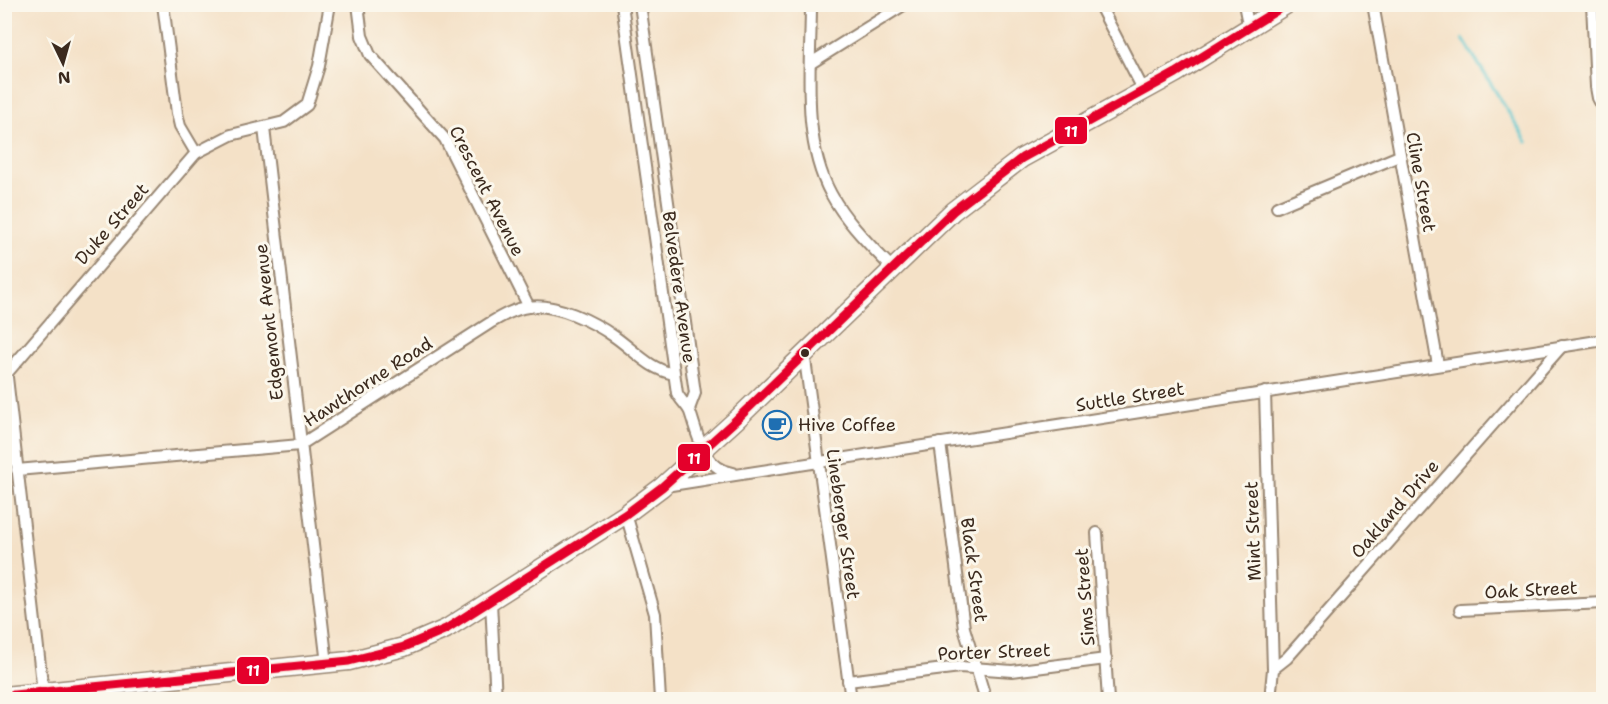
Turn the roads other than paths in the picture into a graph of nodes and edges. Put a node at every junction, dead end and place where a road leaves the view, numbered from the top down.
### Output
1 (163, 4) edge
2 (330, 4) edge
3 (358, 4) edge
4 (622, 4) edge
5 (640, 4) edge
6 (811, 4) edge
7 (905, 4) edge
8 (1099, 4) edge
9 (1244, 4) edge
10 (1287, 4) edge
11 (1373, 4) edge
12 (1592, 4) edge
13 (1250, 29) junction
14 (811, 63) junction
15 (1144, 91) junction
16 (1604, 109) edge
17 (264, 128) junction
18 (196, 153) junction
19 (1399, 156) junction
20 (663, 164) junction
21 (645, 166) junction
22 (1277, 207) dead end
23 (892, 268) junction
24 (529, 307) junction
25 (1604, 340) edge
26 (1562, 346) junction
27 (4, 351) edge
28 (804, 352) junction
29 (1438, 365) junction
30 (7, 373) junction
31 (674, 374) junction
32 (1265, 392) junction
33 (689, 409) junction
34 (940, 443) junction
35 (300, 446) junction
36 (703, 450) junction
37 (818, 462) junction
38 (17, 470) junction
39 (742, 474) junction
40 (662, 487) junction
41 (626, 514) junction
42 (1097, 533) dead end
43 (491, 602) junction
44 (1604, 603) edge
45 (1460, 610) dead end
46 (1106, 659) junction
47 (327, 663) junction
48 (977, 668) junction
49 (1273, 669) junction
50 (848, 681) junction
51 (43, 692) junction
52 (4, 696) edge
53 (496, 699) edge
54 (660, 699) edge
55 (851, 699) edge
56 (986, 699) edge
57 (1108, 699) edge
58 (1270, 699) edge

1 - 18 street
2 - 17 street
3 - 24 street, Crescent Avenue
4 - 21 street, Belvedere Avenue
5 - 20 street, Belvedere Avenue
6 - 14 street
7 - 14 street
8 - 15 street
9 - 13 street
10 - 13 main road
11 - 19 street, Cline Street
12 - 16 street
13 - 15 main road
14 - 23 street
15 - 23 main road
17 - 18 street, Duke Street
17 - 35 street, Edgemont Avenue
18 - 30 street, Duke Street
19 - 22 street
19 - 29 street, Cline Street
20 - 21 street
20 - 33 street, Belvedere Avenue
21 - 31 street, Belvedere Avenue
23 - 28 main road
24 - 31 street, Hawthorne Road
24 - 35 street, Hawthorne Road
25 - 26 street, Suttle Street
26 - 29 street, Suttle Street
26 - 49 street, Oakland Drive
27 - 30 street
28 - 36 main road
28 - 37 street, Lineberger Street
29 - 32 street, Suttle Street
30 - 38 street
31 - 33 street, Belvedere Avenue
32 - 34 street, Suttle Street
32 - 49 street, Mint Street
33 - 36 street, Belvedere Avenue
34 - 37 street, Suttle Street
34 - 48 street, Black Street
35 - 38 street, Hawthorne Road
35 - 47 street, Edgemont Avenue
36 - 39 street
36 - 40 main road
37 - 39 street, Suttle Street
37 - 50 street, Lineberger Street
38 - 51 street
39 - 40 street, Suttle Street
40 - 41 main road
41 - 43 main road
41 - 54 street
42 - 46 street, Sims Street
43 - 47 main road
43 - 53 street
44 - 45 street, Oak Street
46 - 48 street, Porter Street
46 - 57 street, Sims Street
47 - 51 main road
48 - 50 street, Porter Street
48 - 56 street, Black Street
49 - 58 street
50 - 55 street, Lineberger Street
51 - 52 main road

